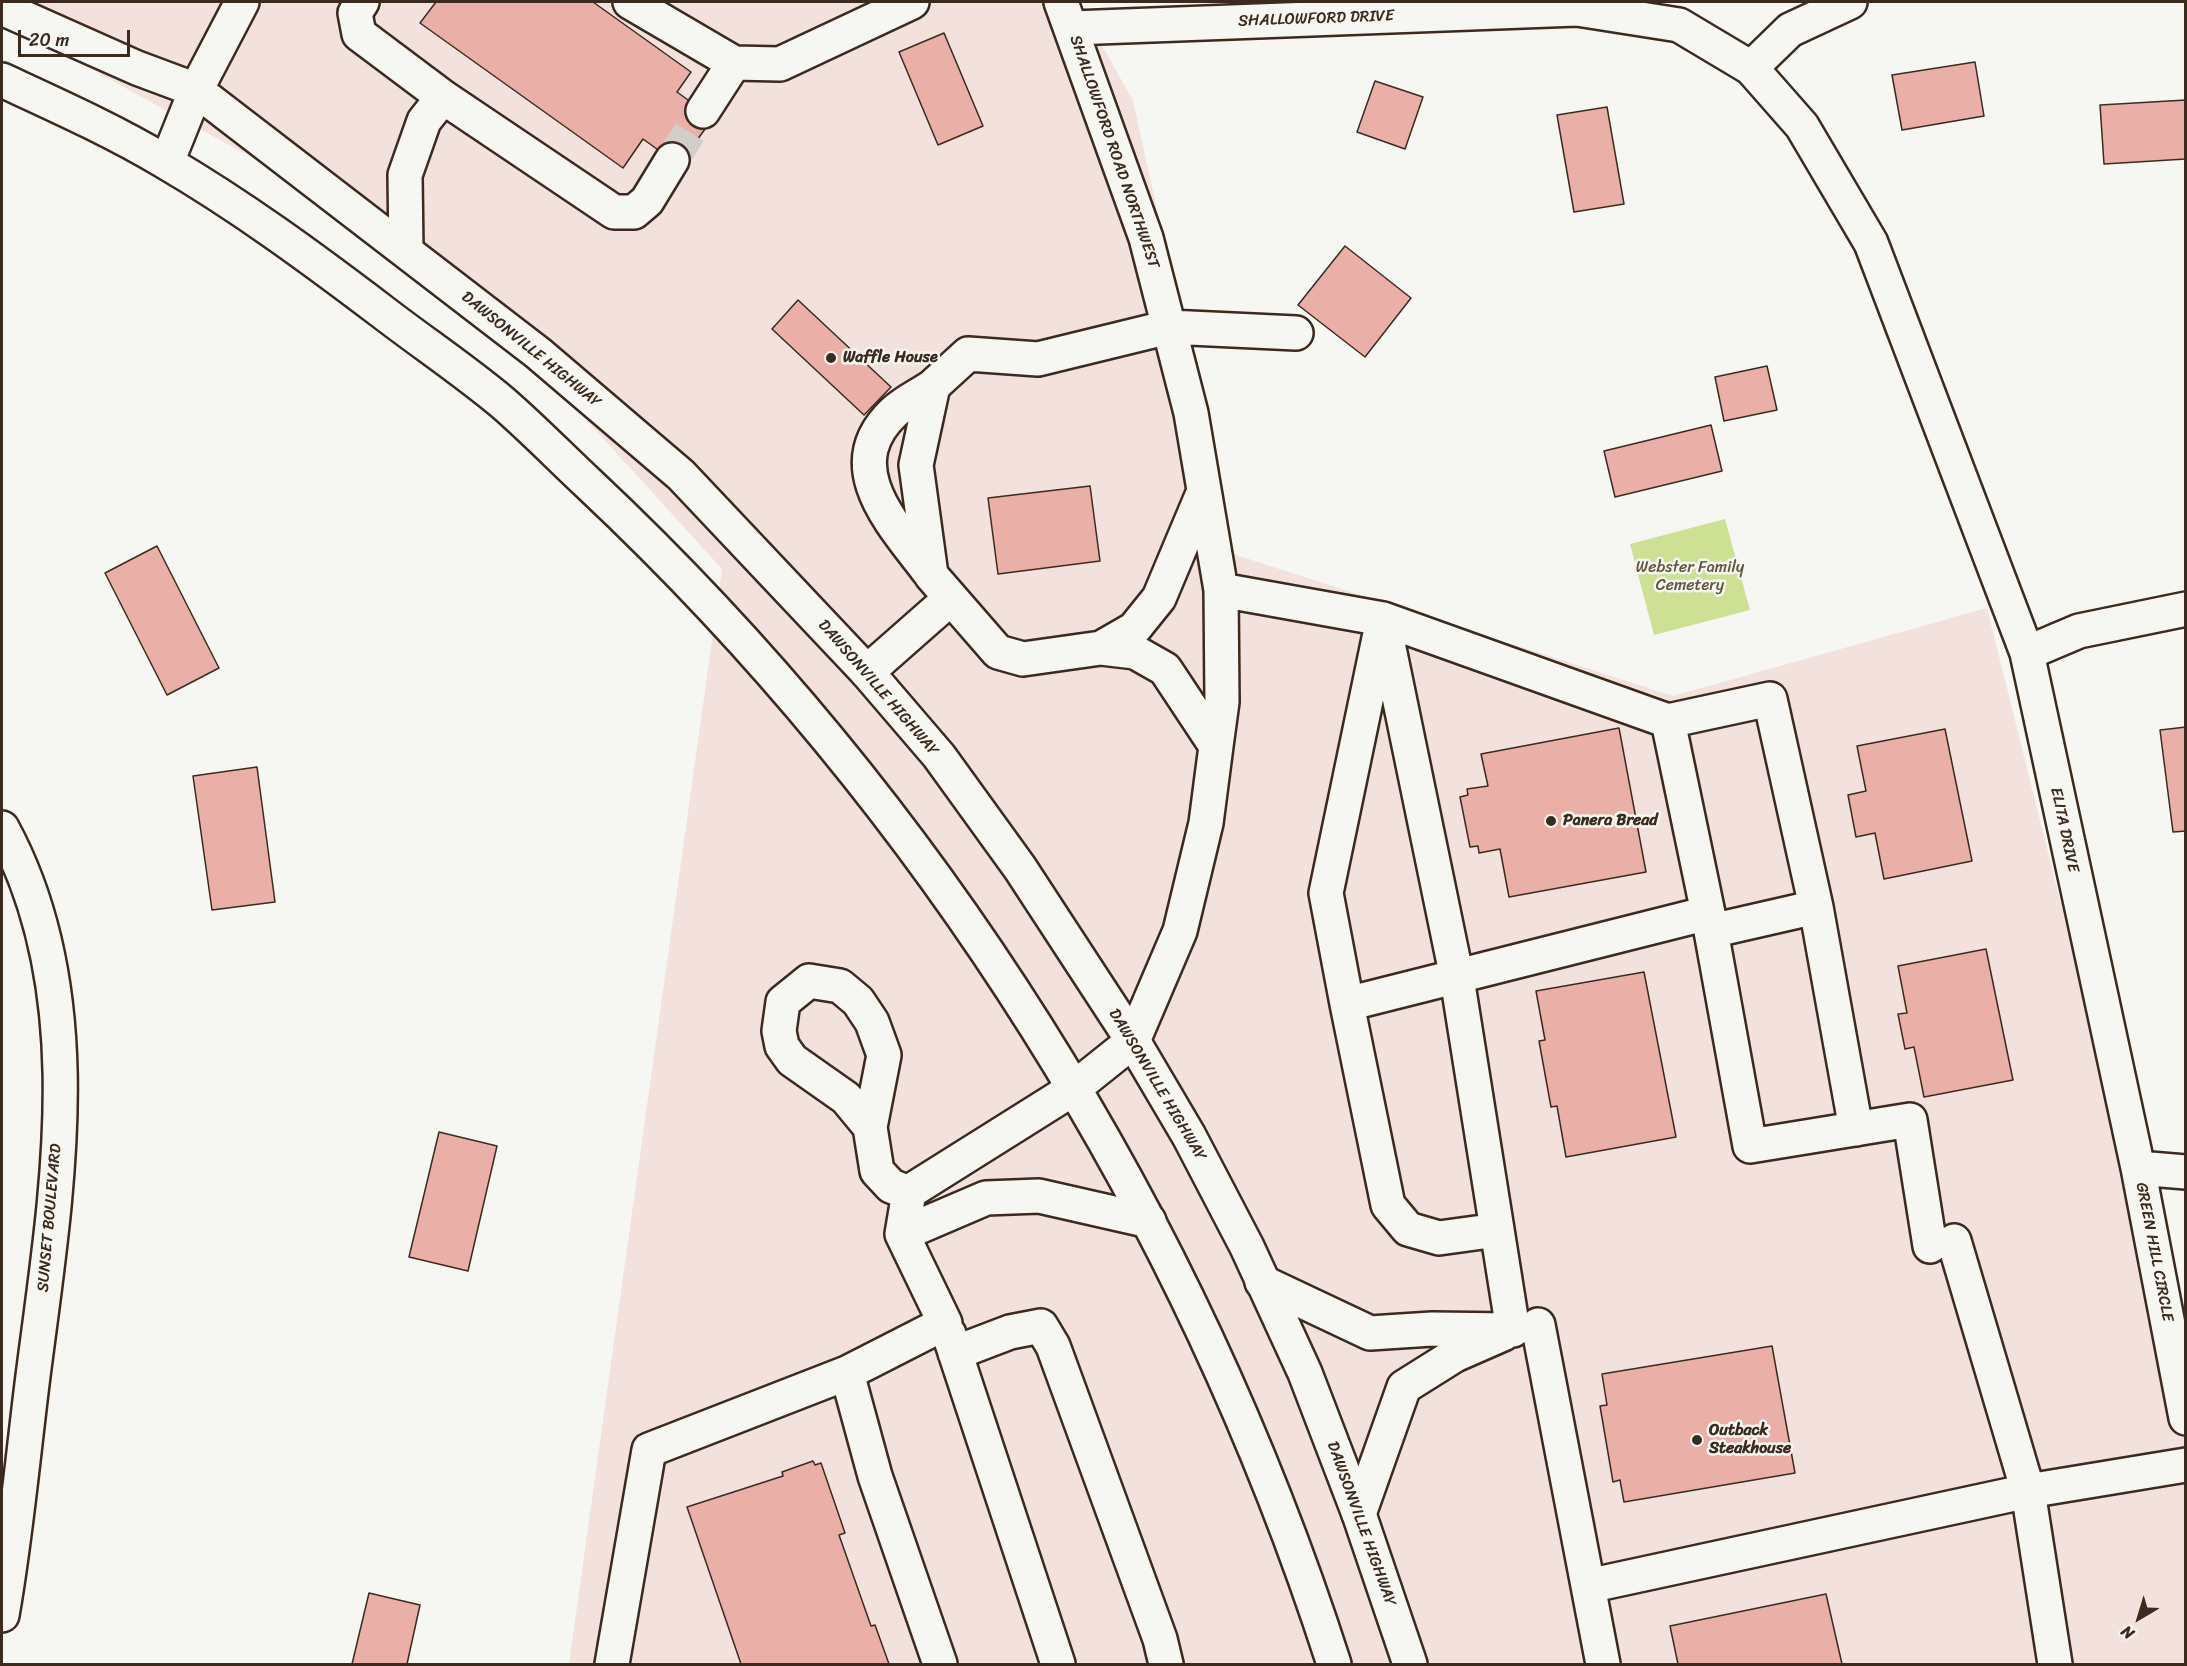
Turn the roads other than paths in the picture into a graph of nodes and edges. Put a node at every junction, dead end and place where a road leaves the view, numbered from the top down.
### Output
1 (242, 2) edge
2 (362, 2) edge
3 (630, 2) edge
4 (912, 2) edge
5 (1850, 2) edge
6 (2, 8) edge
7 (1067, 15) edge
8 (734, 63) junction
9 (1751, 68) junction
10 (2, 80) edge
11 (196, 90) junction
12 (442, 97) junction
13 (703, 111) tunnel mouth
14 (672, 160) tunnel mouth
15 (166, 162) junction
16 (406, 251) junction
17 (1169, 327) junction
18 (1296, 333) dead end
19 (933, 386) junction
20 (1204, 491) junction
21 (941, 586) junction
22 (1221, 590) junction
23 (2186, 609) edge
24 (1383, 619) junction
25 (1101, 648) junction
26 (2027, 652) junction
27 (867, 672) junction
28 (1668, 721) junction
29 (1216, 746) junction
30 (2, 828) edge
31 (1816, 907) junction
32 (1709, 922) junction
33 (1456, 978) junction
34 (1347, 1004) junction
35 (1133, 1041) junction
36 (1073, 1089) junction
37 (870, 1127) dead end
38 (1856, 1129) junction
39 (2138, 1168) junction
40 (2186, 1173) edge
41 (909, 1193) junction
42 (1149, 1221) junction
43 (1497, 1230) junction
44 (902, 1234) junction
45 (1262, 1282) junction
46 (1526, 1327) junction
47 (950, 1338) junction
48 (847, 1373) junction
49 (2186, 1418) edge
50 (2186, 1465) edge
51 (2028, 1491) junction
52 (1359, 1514) junction
53 (1588, 1586) junction
54 (2, 1615) edge
55 (612, 1665) edge
56 (940, 1665) edge
57 (1058, 1665) edge
58 (1166, 1665) edge
59 (1334, 1665) edge
60 (1410, 1665) edge
61 (1603, 1665) edge
62 (2055, 1665) edge

1 - 11 street
2 - 12 street
3 - 8 street
4 - 8 street
5 - 9 street
6 - 11 street, DAWSONVILLE HIGHWAY
7 - 9 street, SHALLOWFORD DRIVE
7 - 17 street, SHALLOWFORD ROAD NORTHWEST
8 - 13 street
9 - 26 street, SHALLOWFORD DRIVE
10 - 15 street
11 - 15 street
11 - 16 street, DAWSONVILLE HIGHWAY
12 - 14 street
12 - 16 street
15 - 36 street
16 - 27 street, DAWSONVILLE HIGHWAY
17 - 18 street
17 - 19 street
17 - 20 street, SHALLOWFORD ROAD NORTHWEST
19 - 21 street
19 - 21 street
20 - 22 street, SHALLOWFORD ROAD NORTHWEST
20 - 25 street
21 - 25 street
21 - 27 street
22 - 24 street
22 - 29 street, SHALLOWFORD ROAD NORTHWEST
23 - 26 street
24 - 28 street
24 - 33 street
24 - 34 street
25 - 29 street
26 - 39 street, ELITA DRIVE
27 - 35 street, DAWSONVILLE HIGHWAY
28 - 31 street
28 - 32 street
29 - 35 street, SHALLOWFORD ROAD NORTHWEST
30 - 54 street, SUNSET BOULEVARD
31 - 32 street
31 - 38 street
32 - 33 street
32 - 38 street
33 - 34 street
33 - 43 street
34 - 43 street
35 - 36 street
35 - 45 street, DAWSONVILLE HIGHWAY
36 - 41 street
36 - 42 street
37 - 41 street
38 - 51 street
39 - 40 street, GREEN HILL CIRCLE
39 - 49 street, GREEN HILL CIRCLE
41 - 44 street
42 - 44 street
42 - 59 street
43 - 46 street
44 - 47 street
45 - 46 street
45 - 52 street, DAWSONVILLE HIGHWAY
46 - 52 street
46 - 53 street
47 - 48 street
47 - 57 street
47 - 58 street
48 - 55 street
48 - 56 street
50 - 51 street
51 - 53 street
51 - 62 street
52 - 60 street, DAWSONVILLE HIGHWAY
53 - 61 street

